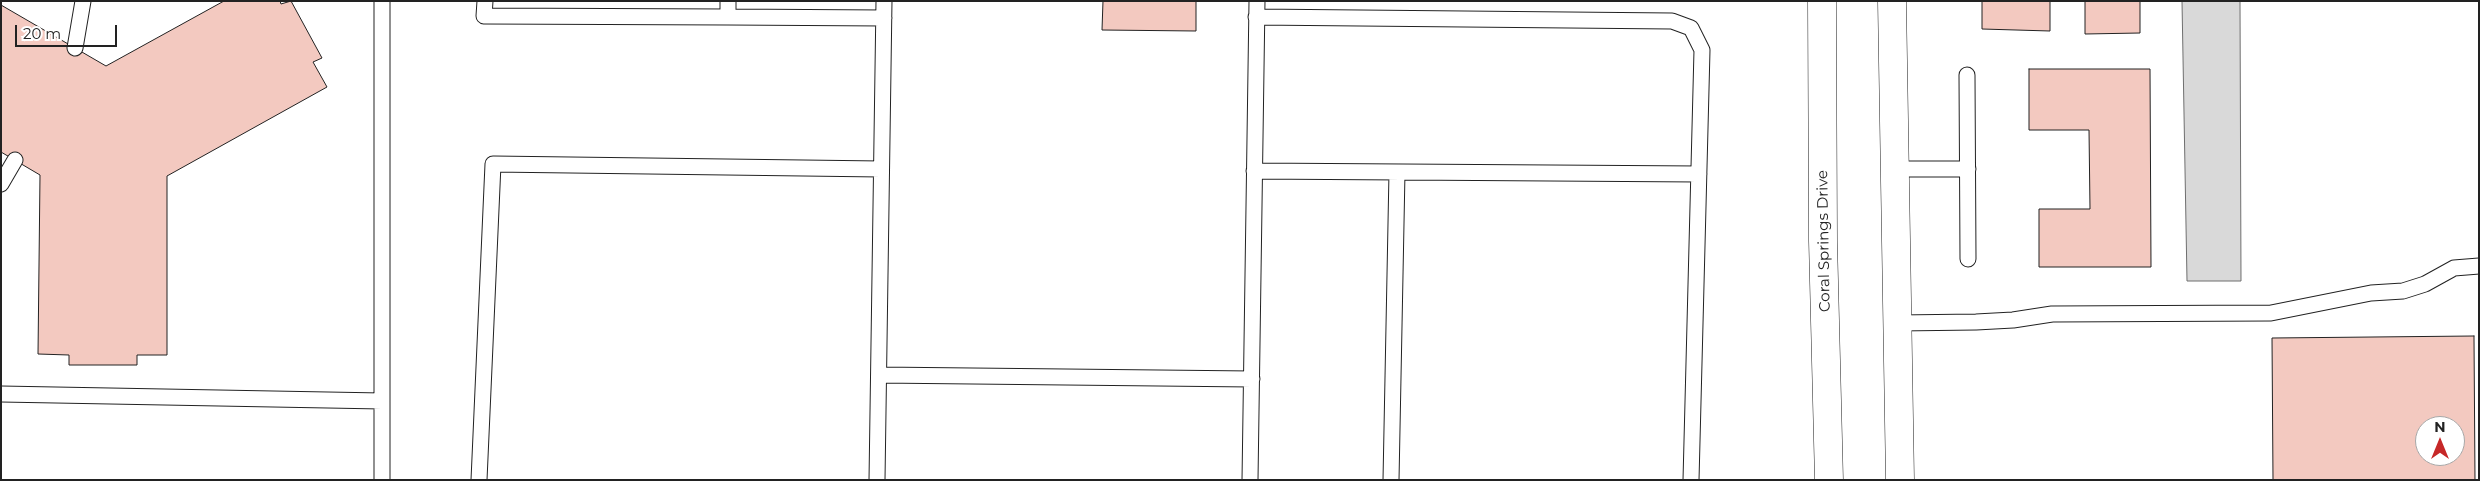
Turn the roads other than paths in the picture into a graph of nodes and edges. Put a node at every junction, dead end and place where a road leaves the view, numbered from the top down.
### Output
1 (83, 1) edge
2 (382, 1) edge
3 (484, 1) edge
4 (728, 1) edge
5 (884, 1) edge
6 (1256, 1) edge
7 (1822, 1) edge
8 (1892, 1) edge
9 (728, 17) junction
10 (1256, 17) junction
11 (884, 18) junction
12 (75, 48) dead end
13 (1967, 76) dead end
14 (15, 160) dead end
15 (882, 169) junction
16 (1895, 169) junction
17 (1968, 169) junction
18 (1254, 171) junction
19 (1398, 172) junction
20 (1699, 174) junction
21 (1, 184) edge
22 (1968, 259) dead end
23 (2479, 266) edge
24 (1898, 323) junction
25 (879, 375) junction
26 (1252, 379) junction
27 (1, 394) edge
28 (382, 401) junction
29 (382, 480) edge
30 (480, 480) edge
31 (878, 480) edge
32 (1250, 480) edge
33 (1392, 480) edge
34 (1691, 480) edge
35 (1829, 480) edge
36 (1900, 480) edge

1 - 12 lane
2 - 28 lane
3 - 9 lane
4 - 9 lane
5 - 11 lane
6 - 10 lane
7 - 35 main road, Coral Springs Drive
8 - 16 main road
9 - 11 lane
10 - 18 lane
10 - 20 lane
11 - 15 lane
13 - 17 lane
14 - 21 lane
15 - 25 lane
15 - 30 lane
16 - 17 lane
16 - 24 main road
17 - 22 lane
18 - 19 lane
18 - 26 lane
19 - 20 lane
19 - 33 lane
20 - 34 lane
23 - 24 lane
24 - 36 main road
25 - 26 lane
25 - 31 lane
26 - 32 lane
27 - 28 lane
28 - 29 lane

